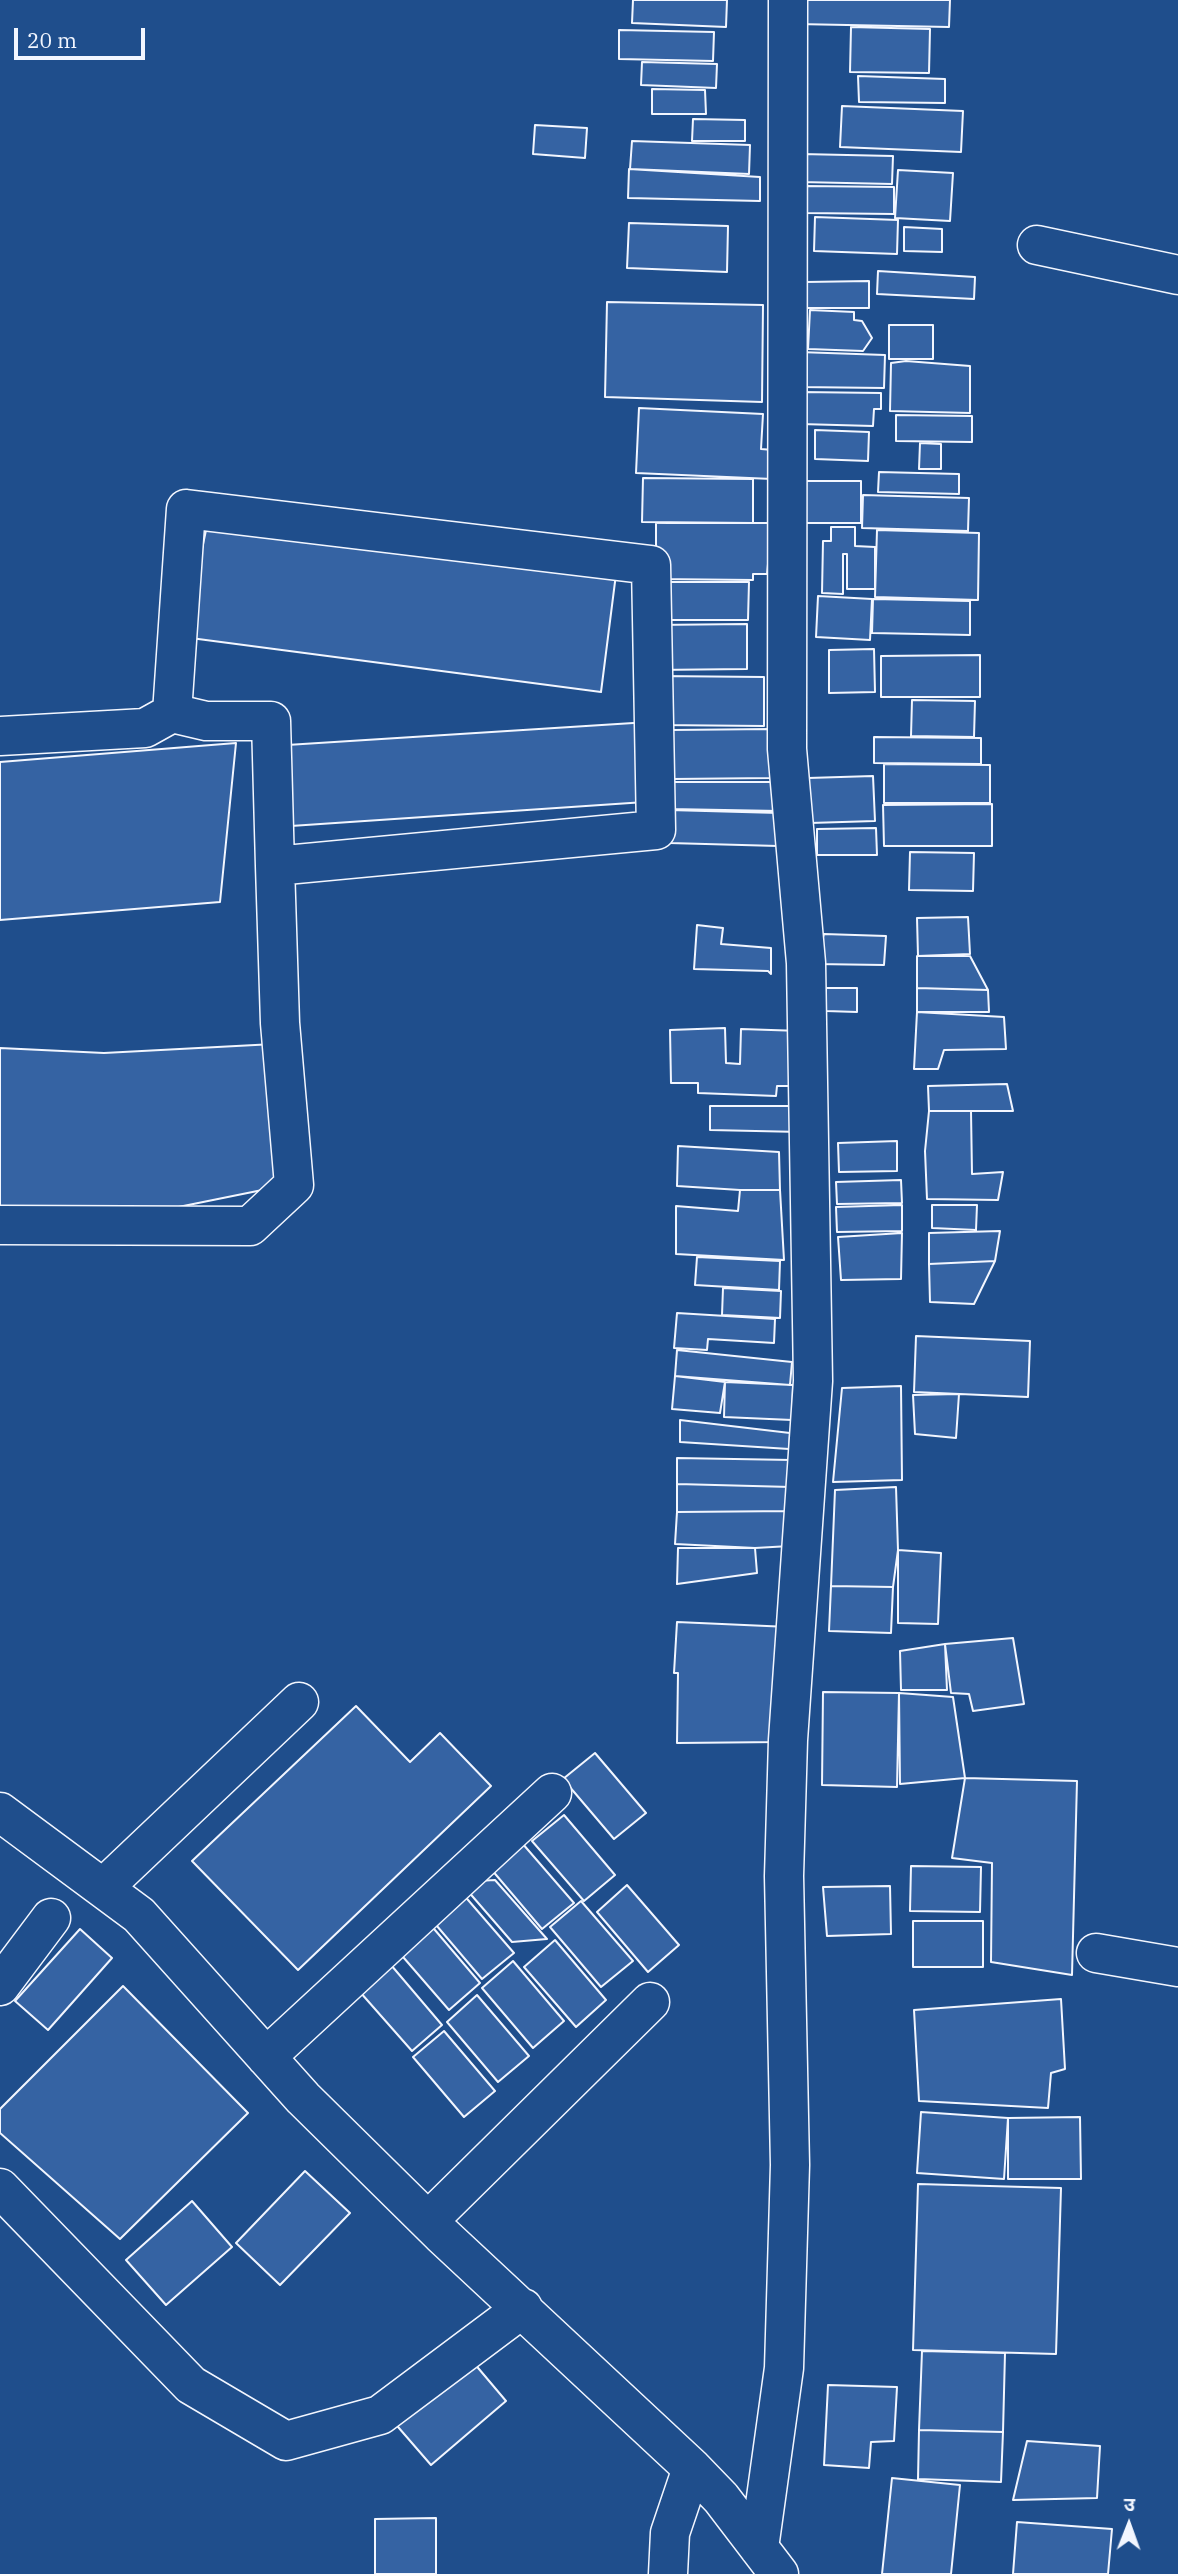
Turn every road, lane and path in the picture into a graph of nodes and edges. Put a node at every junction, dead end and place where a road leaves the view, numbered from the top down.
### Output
1 (788, 0) edge
2 (1037, 245) dead end
3 (1178, 275) edge
4 (172, 713) junction
5 (0, 736) edge
6 (275, 866) junction
7 (0, 1225) edge
8 (299, 1702) dead end
9 (552, 1793) dead end
10 (0, 1812) edge
11 (103, 1888) junction
12 (51, 1918) dead end
13 (1096, 1953) dead end
14 (1178, 1967) edge
15 (0, 1986) edge
16 (650, 2002) dead end
17 (266, 2057) junction
18 (0, 2188) edge
19 (428, 2221) junction
20 (523, 2308) junction
21 (692, 2468) junction
22 (769, 2561) edge
23 (668, 2574) edge

1 - 22 street
2 - 3 street
4 - 5 street
4 - 6 street
4 - 6 street
6 - 7 street
8 - 11 street
9 - 17 street
10 - 11 street
11 - 17 street
12 - 15 street
13 - 14 street
16 - 19 street
17 - 19 street
18 - 20 street
19 - 20 street
20 - 21 street
21 - 22 street
21 - 23 street

